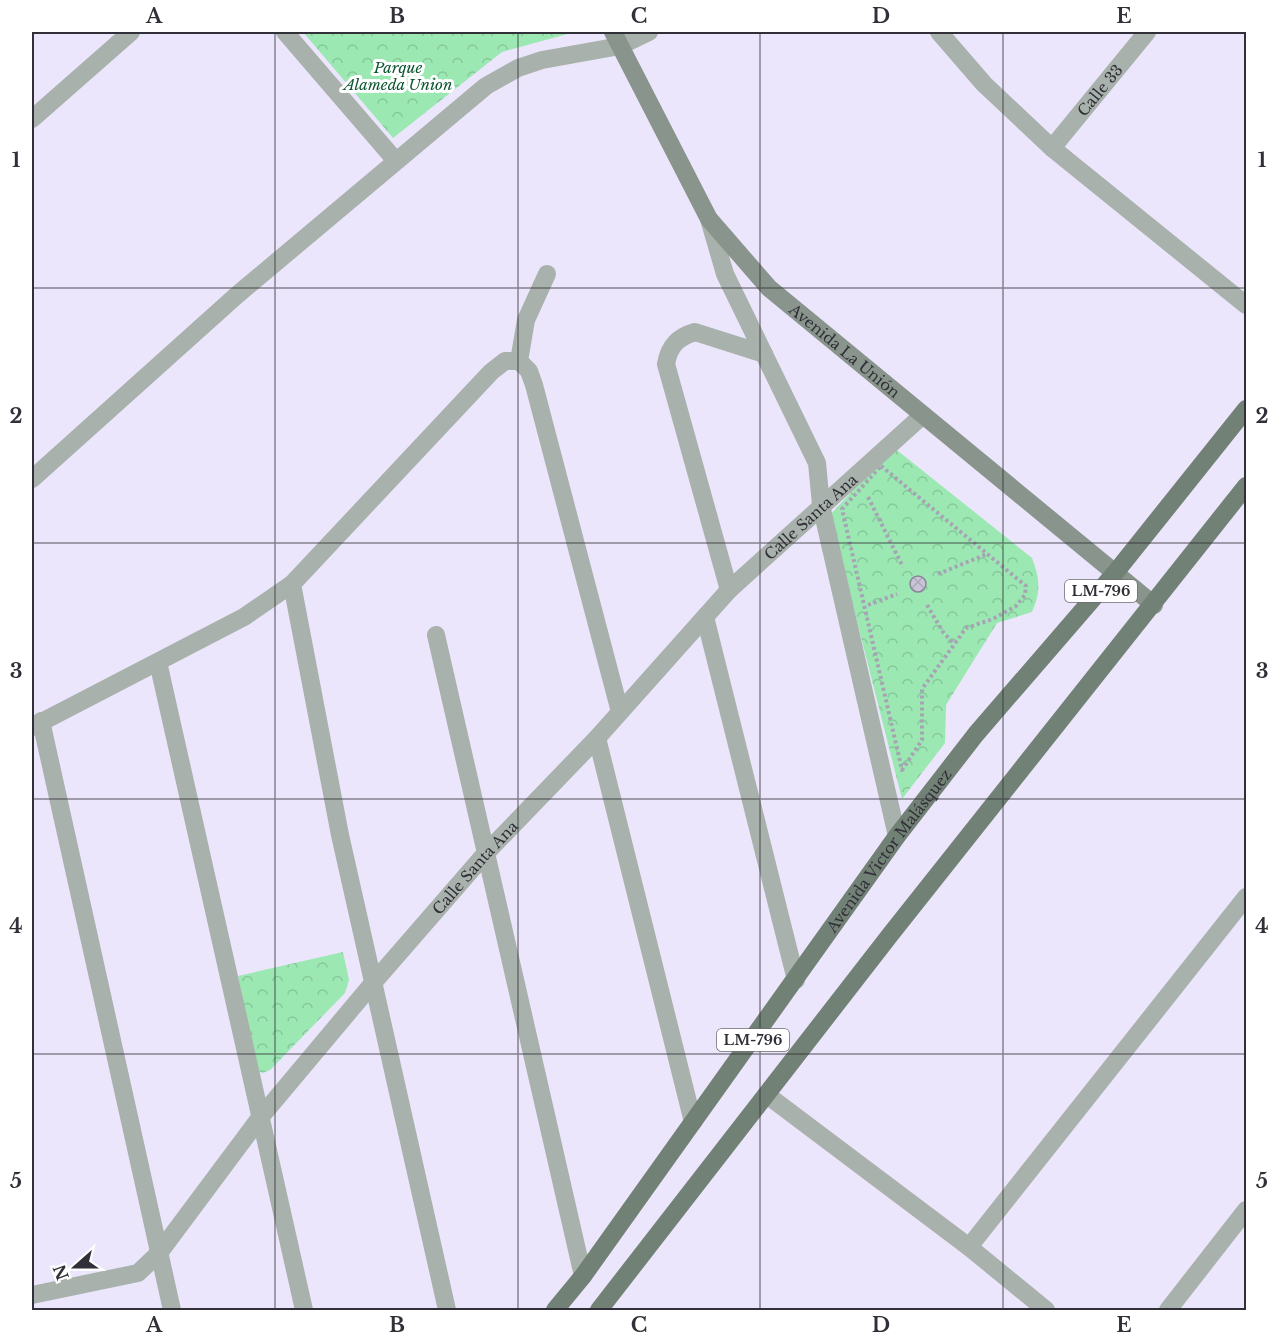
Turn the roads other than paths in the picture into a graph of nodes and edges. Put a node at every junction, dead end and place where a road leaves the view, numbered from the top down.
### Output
1 (131, 32) edge
2 (285, 32) edge
3 (649, 32) edge
4 (939, 32) edge
5 (1147, 32) edge
6 (617, 39) edge
7 (32, 119) edge
8 (1052, 148) junction
9 (396, 161) junction
10 (709, 219) junction
11 (547, 274) dead end
12 (1246, 305) edge
13 (764, 354) junction
14 (519, 361) junction
15 (1246, 409) edge
16 (923, 415) junction
17 (32, 479) edge
18 (1246, 486) edge
19 (821, 505) junction
20 (1116, 573) junction
21 (292, 584) junction
22 (729, 590) junction
23 (1154, 605) junction
24 (705, 616) junction
25 (436, 635) dead end
26 (158, 662) junction
27 (620, 712) junction
28 (36, 724) edge
29 (597, 738) junction
30 (897, 836) junction
31 (486, 853) junction
32 (1246, 897) edge
33 (796, 980) junction
34 (373, 983) junction
35 (767, 1095) junction
36 (259, 1119) junction
37 (693, 1122) junction
38 (1246, 1210) edge
39 (969, 1247) junction
40 (159, 1253) junction
41 (583, 1276) junction
42 (32, 1295) edge
43 (32, 1300) edge
44 (34, 1311) edge
45 (172, 1311) edge
46 (304, 1311) edge
47 (447, 1311) edge
48 (555, 1311) edge
49 (599, 1311) edge
50 (1046, 1311) edge
51 (1168, 1311) edge

1 - 7 street
2 - 9 street
3 - 6 street
4 - 8 street
5 - 8 street, Calle 33
6 - 9 street
6 - 10 main road, Avenida La Unión
8 - 12 street
9 - 17 street
10 - 13 street
10 - 16 main road, Avenida La Unión
11 - 14 street
13 - 19 street
13 - 22 street
14 - 21 street
14 - 27 street
15 - 20 main road, Avenida Victor Malásquez / LM-796
16 - 19 street, Calle Santa Ana
16 - 20 main road, Avenida La Unión
18 - 23 main road, LM-796
19 - 22 street, Calle Santa Ana
19 - 30 street
20 - 23 main road, Avenida La Unión
20 - 30 main road, Avenida Victor Malásquez / LM-796
21 - 26 street
21 - 34 street
22 - 24 street, Calle Santa Ana
23 - 35 main road, LM-796
24 - 27 street, Calle Santa Ana
24 - 33 street
25 - 31 street
26 - 28 street
26 - 36 street
27 - 29 street, Calle Santa Ana
28 - 40 street
29 - 31 street, Calle Santa Ana
29 - 37 street
30 - 33 main road, Avenida Victor Malásquez / LM-796
31 - 34 street, Calle Santa Ana
31 - 41 street
32 - 39 street
33 - 37 main road, Avenida Victor Malásquez / LM-796
34 - 36 street, Calle Santa Ana
34 - 47 street
35 - 39 street
35 - 49 main road, LM-796
36 - 40 street, Calle Santa Ana
36 - 46 street
37 - 41 main road, Avenida Victor Malásquez / LM-796
38 - 51 street
39 - 50 street
40 - 42 street, Calle Santa Ana
40 - 45 street
41 - 48 main road, Avenida Victor Malásquez / LM-796
43 - 44 street

